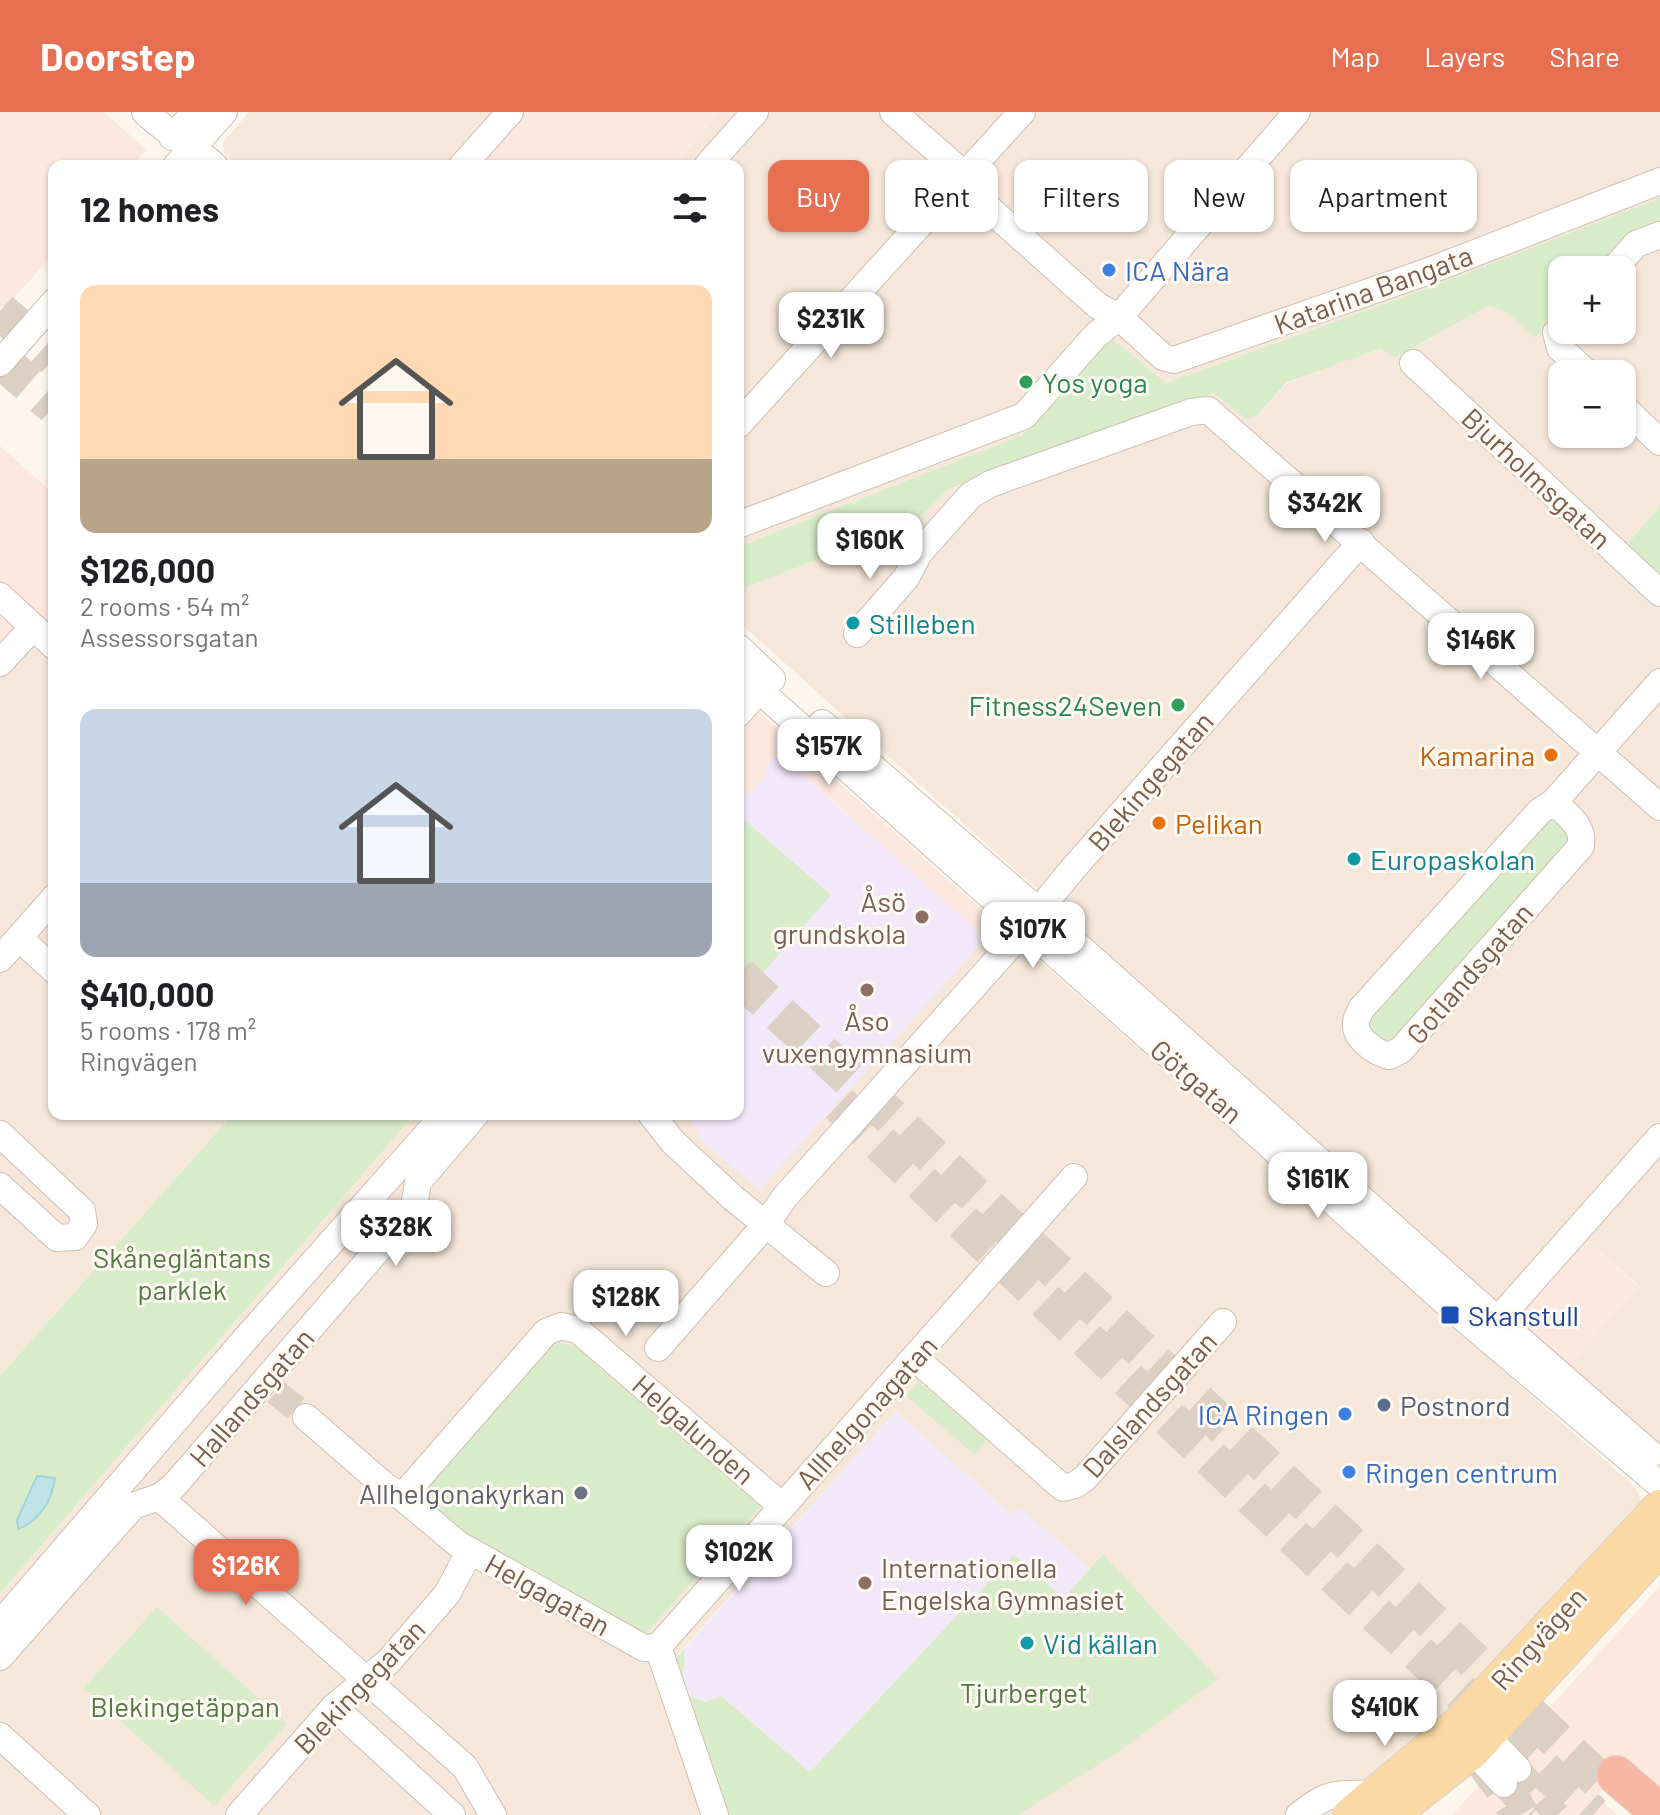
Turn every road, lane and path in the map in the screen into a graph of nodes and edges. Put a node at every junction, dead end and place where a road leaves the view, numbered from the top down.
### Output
1 (145, 112) edge
2 (196, 112) edge
3 (224, 112) edge
4 (510, 112) edge
5 (755, 112) edge
6 (893, 112) edge
7 (1022, 112) edge
8 (1297, 112) edge
9 (182, 155) edge
10 (467, 160) edge
11 (712, 160) edge
12 (948, 160) edge
13 (979, 160) edge
14 (1660, 181) edge
15 (998, 217) edge
16 (913, 232) edge
17 (1660, 235) edge
18 (1625, 256) edge
19 (48, 309) edge
20 (1119, 317) junction
21 (1560, 344) edge
22 (1573, 360) edge
23 (0, 363) edge
24 (1413, 363) dead end
25 (744, 418) edge
26 (1636, 419) edge
27 (1660, 442) edge
28 (744, 523) edge
29 (1361, 542) junction
30 (1660, 593) edge
31 (0, 596) edge
32 (33, 627) junction
33 (857, 634) dead end
34 (48, 641) edge
35 (744, 653) edge
36 (0, 663) edge
37 (744, 676) edge
38 (1660, 682) edge
39 (759, 690) junction
40 (744, 707) edge
41 (1599, 752) junction
42 (1554, 802) junction
43 (1660, 807) edge
44 (48, 905) edge
45 (1031, 920) junction
46 (19, 938) junction
47 (0, 959) edge
48 (48, 965) edge
49 (440, 1120) edge
50 (471, 1120) edge
51 (656, 1120) edge
52 (0, 1134) edge
53 (1660, 1137) edge
54 (1074, 1177) dead end
55 (0, 1186) edge
56 (767, 1223) junction
57 (826, 1273) dead end
58 (1223, 1322) dead end
59 (1490, 1328) junction
60 (658, 1348) dead end
61 (915, 1358) junction
62 (306, 1417) tunnel mouth
63 (1660, 1461) edge
64 (1660, 1485) edge
65 (159, 1497) junction
66 (402, 1497) junction
67 (782, 1506) junction
68 (1660, 1507) edge
69 (1660, 1548) edge
70 (470, 1551) junction
71 (0, 1624) edge
72 (658, 1647) junction
73 (0, 1657) edge
74 (367, 1679) junction
75 (334, 1707) junction
76 (0, 1736) edge
77 (1473, 1738) junction
78 (1511, 1776) tunnel mouth
79 (1372, 1808) edge
80 (1660, 1813) edge
81 (87, 1815) edge
82 (239, 1815) edge
83 (452, 1815) edge
84 (493, 1815) edge
85 (715, 1815) edge
86 (1299, 1815) edge
87 (1635, 1815) edge

1 - 9 street
2 - 9 street
3 - 9 street
4 - 10 street
5 - 11 street
6 - 12 street
7 - 13 street
8 - 20 street
14 - 20 street, Katarina Bangata
15 - 20 street
16 - 25 street
17 - 18 street
19 - 23 street
20 - 28 street
21 - 22 street
24 - 30 street, Bjurholmsgatan
26 - 27 street
29 - 33 street
29 - 41 street
29 - 45 street, Blekingegatan
31 - 32 street
32 - 34 street
32 - 36 street
35 - 45 street, Götgatan
37 - 39 street, Götgatan
38 - 41 street, Gotlandsgatan
39 - 40 street
39 - 45 street, Götgatan
41 - 42 street, Gotlandsgatan
41 - 43 street
42 - 42 street, Gotlandsgatan
44 - 46 street
45 - 56 street, Blekingegatan
45 - 59 street, Götgatan
46 - 47 street
46 - 48 street
49 - 71 street, Hallandsgatan
50 - 65 street, Hallandsgatan
51 - 56 street
52 - 55 street
53 - 59 street
54 - 61 street, Allhelgonagatan
56 - 57 street
56 - 60 street, Blekingegatan
58 - 61 street, Dalslandsgatan
59 - 63 street, Götgatan
59 - 64 street, Götgatan
61 - 67 street, Allhelgonagatan
62 - 66 street, Helgagatan
65 - 73 street, Hallandsgatan
65 - 74 street
66 - 67 street, Helgalunden
66 - 70 street, Helgagatan
67 - 72 street, Allhelgonagatan
68 - 77 main road, Ringvägen
69 - 77 main road, Ringvägen
70 - 72 street, Helgagatan
70 - 74 street, Blekingegatan
72 - 85 street
74 - 75 street, Blekingegatan
74 - 84 street
75 - 82 street, Blekingegatan
75 - 83 street
76 - 81 street
77 - 78 street
77 - 79 main road, Ringvägen
79 - 86 street, Ringvägen
80 - 87 highway

